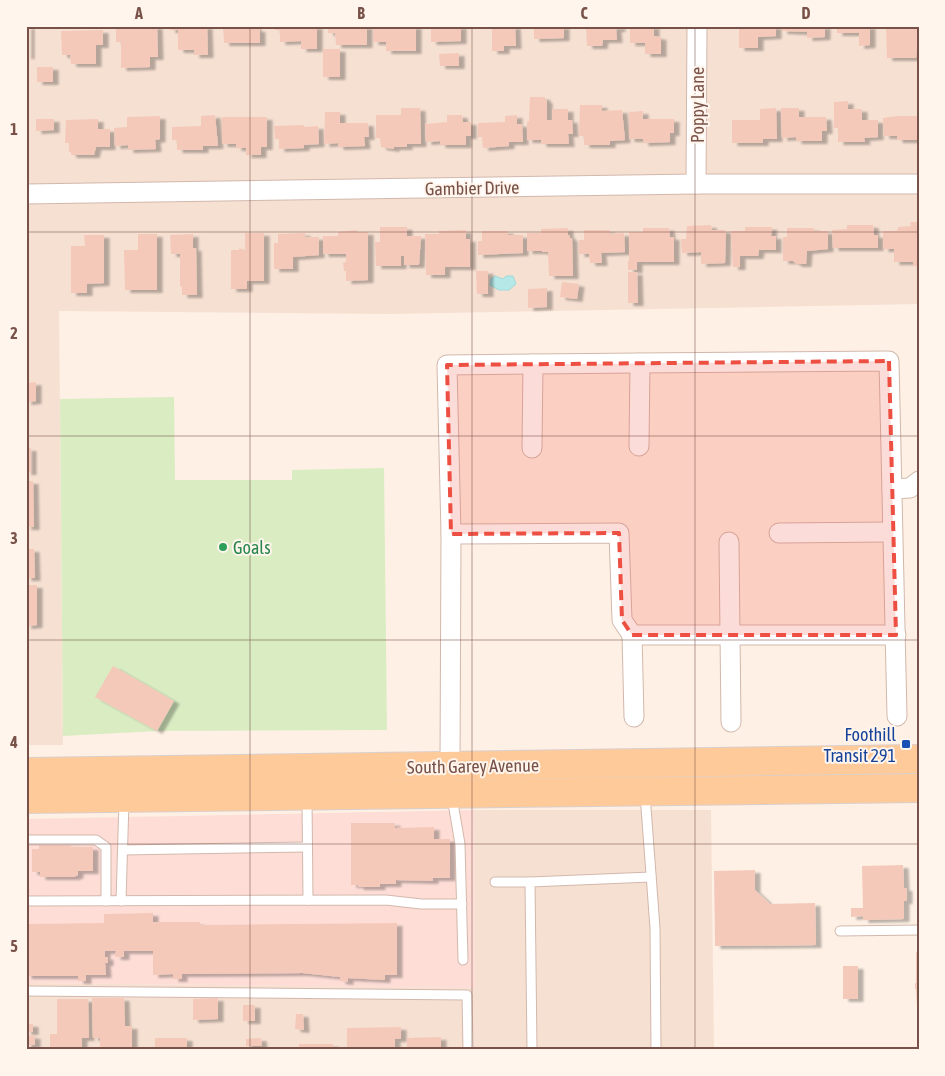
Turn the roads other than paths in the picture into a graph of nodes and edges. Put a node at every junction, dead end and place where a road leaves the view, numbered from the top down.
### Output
1 (697, 26) edge
2 (696, 184) junction
3 (919, 184) edge
4 (26, 194) edge
5 (640, 363) junction
6 (533, 364) junction
7 (639, 446) dead end
8 (532, 448) dead end
9 (910, 488) edge
10 (892, 532) junction
11 (779, 533) dead end
12 (451, 534) junction
13 (729, 542) dead end
14 (632, 635) junction
15 (730, 635) junction
16 (896, 635) junction
17 (897, 716) dead end
18 (634, 718) dead end
19 (731, 722) dead end
20 (919, 759) edge
21 (497, 765) junction
22 (450, 766) junction
23 (26, 772) edge
24 (919, 788) edge
25 (645, 792) junction
26 (399, 794) junction
27 (452, 794) junction
28 (307, 796) junction
29 (124, 798) junction
30 (26, 799) edge
31 (26, 840) edge
32 (307, 847) junction
33 (123, 850) junction
34 (651, 877) junction
35 (495, 882) dead end
36 (530, 882) junction
37 (308, 900) junction
38 (26, 901) edge
39 (106, 901) junction
40 (121, 901) junction
41 (462, 904) junction
42 (919, 930) edge
43 (840, 931) dead end
44 (463, 960) dead end
45 (26, 991) edge
46 (468, 1050) edge
47 (532, 1050) edge
48 (656, 1050) edge

1 - 2 street, Poppy Lane
2 - 3 street, Gambier Drive
2 - 4 street, Gambier Drive
5 - 6 street
5 - 7 street
5 - 9 street
6 - 8 street
6 - 12 street
9 - 10 street
10 - 11 street
10 - 16 street
12 - 14 street
12 - 22 street
13 - 15 street
14 - 15 street
14 - 18 street
15 - 16 street
15 - 19 street
16 - 17 street
20 - 21 main road, South Garey Avenue
21 - 22 main road, South Garey Avenue
21 - 27 main road
22 - 23 main road, South Garey Avenue
22 - 26 main road
24 - 25 main road, South Garey Avenue
25 - 27 main road, South Garey Avenue
25 - 34 lane
26 - 27 main road, South Garey Avenue
26 - 28 main road, South Garey Avenue
27 - 41 lane
28 - 29 main road, South Garey Avenue
28 - 32 lane
29 - 30 main road, South Garey Avenue
29 - 33 lane
31 - 39 lane
32 - 33 lane
32 - 37 lane
33 - 40 lane
34 - 36 lane
34 - 48 lane
35 - 36 lane
36 - 47 lane
37 - 40 lane
37 - 41 lane
38 - 39 lane
39 - 40 lane
41 - 44 lane
42 - 43 lane
45 - 46 lane

